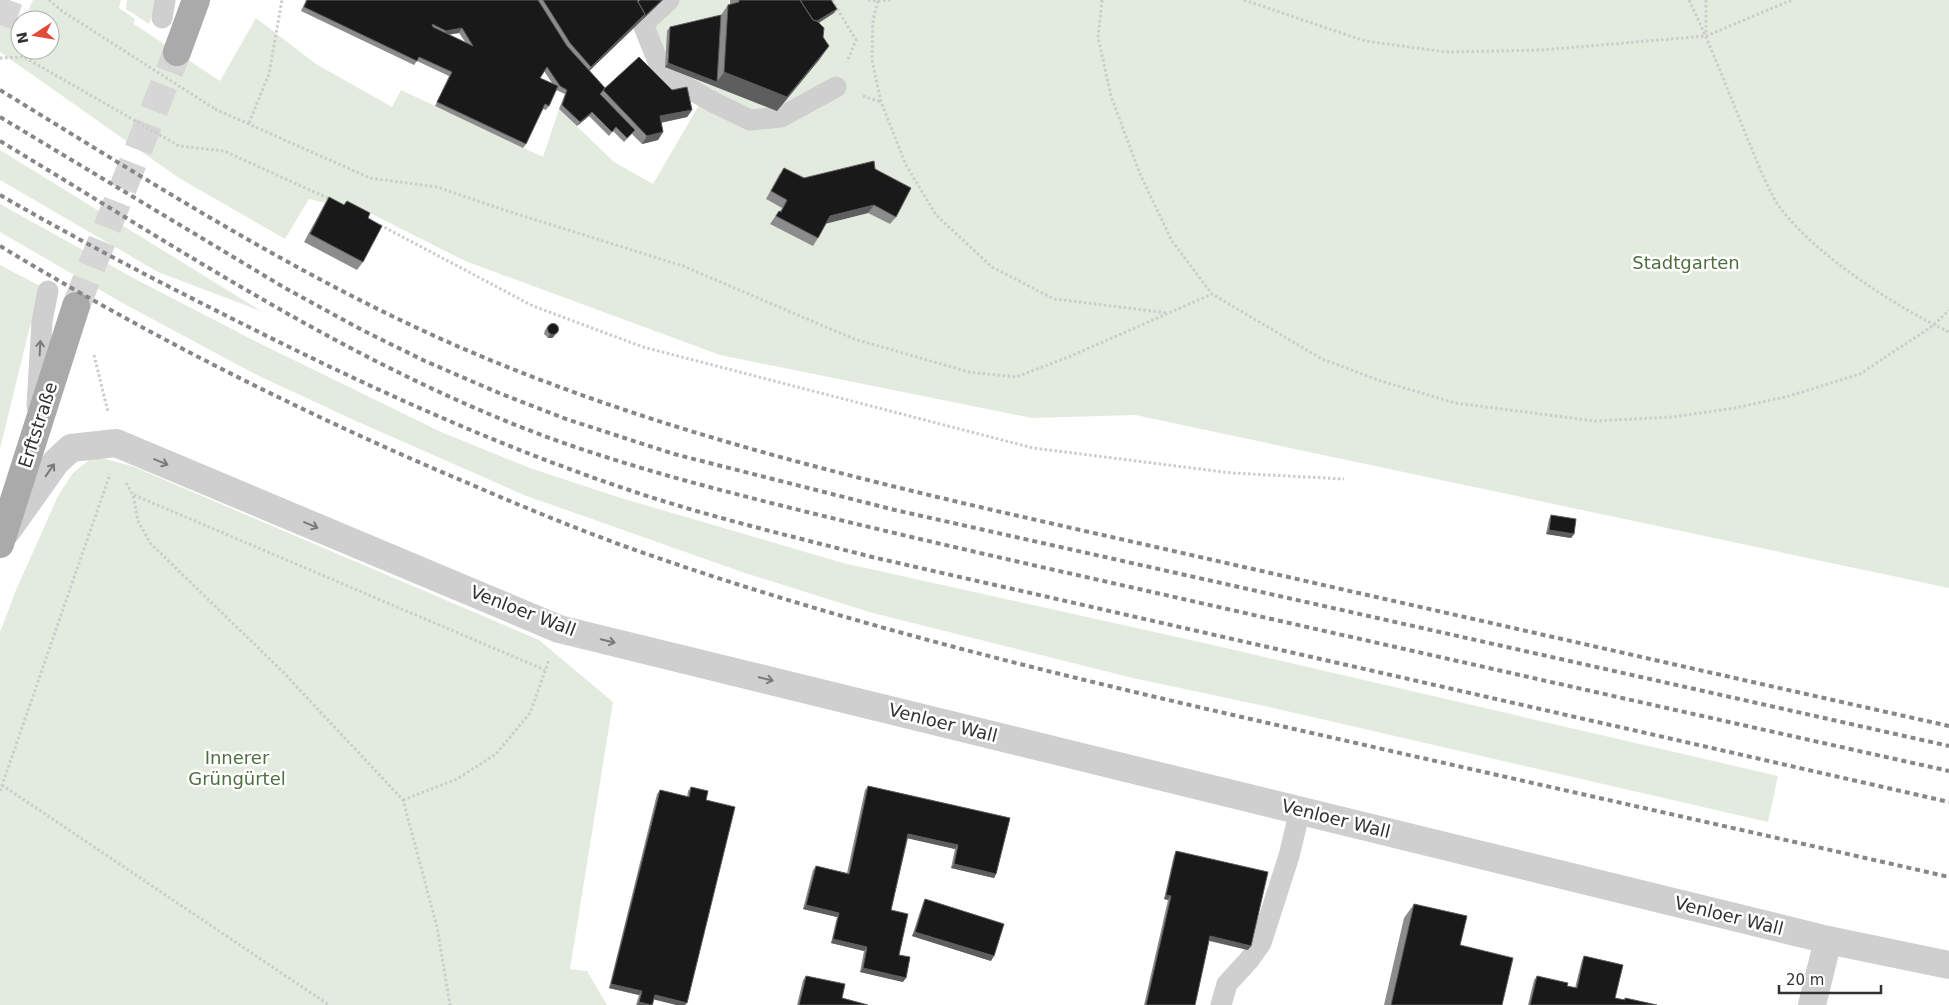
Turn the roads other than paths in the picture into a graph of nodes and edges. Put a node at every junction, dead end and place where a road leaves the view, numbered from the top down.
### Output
1 (196, 0) edge
2 (669, 0) edge
3 (177, 52) tunnel mouth
4 (836, 87) road end
5 (48, 291) dead end
6 (76, 306) tunnel mouth
7 (36, 432) junction
8 (1, 541) edge
9 (1300, 810) junction
10 (1828, 940) junction
11 (1949, 965) edge
12 (1222, 1005) edge
13 (1812, 1005) edge

1 - 3 main road
2 - 4 lane
7 -> 5 lane
6 - 7 main road, Erftstraße
7 - 8 main road, Erftstraße
8 -> 9 street, Venloer Wall
9 - 10 street, Venloer Wall
9 - 12 lane
10 - 11 street, Venloer Wall
10 - 13 street

